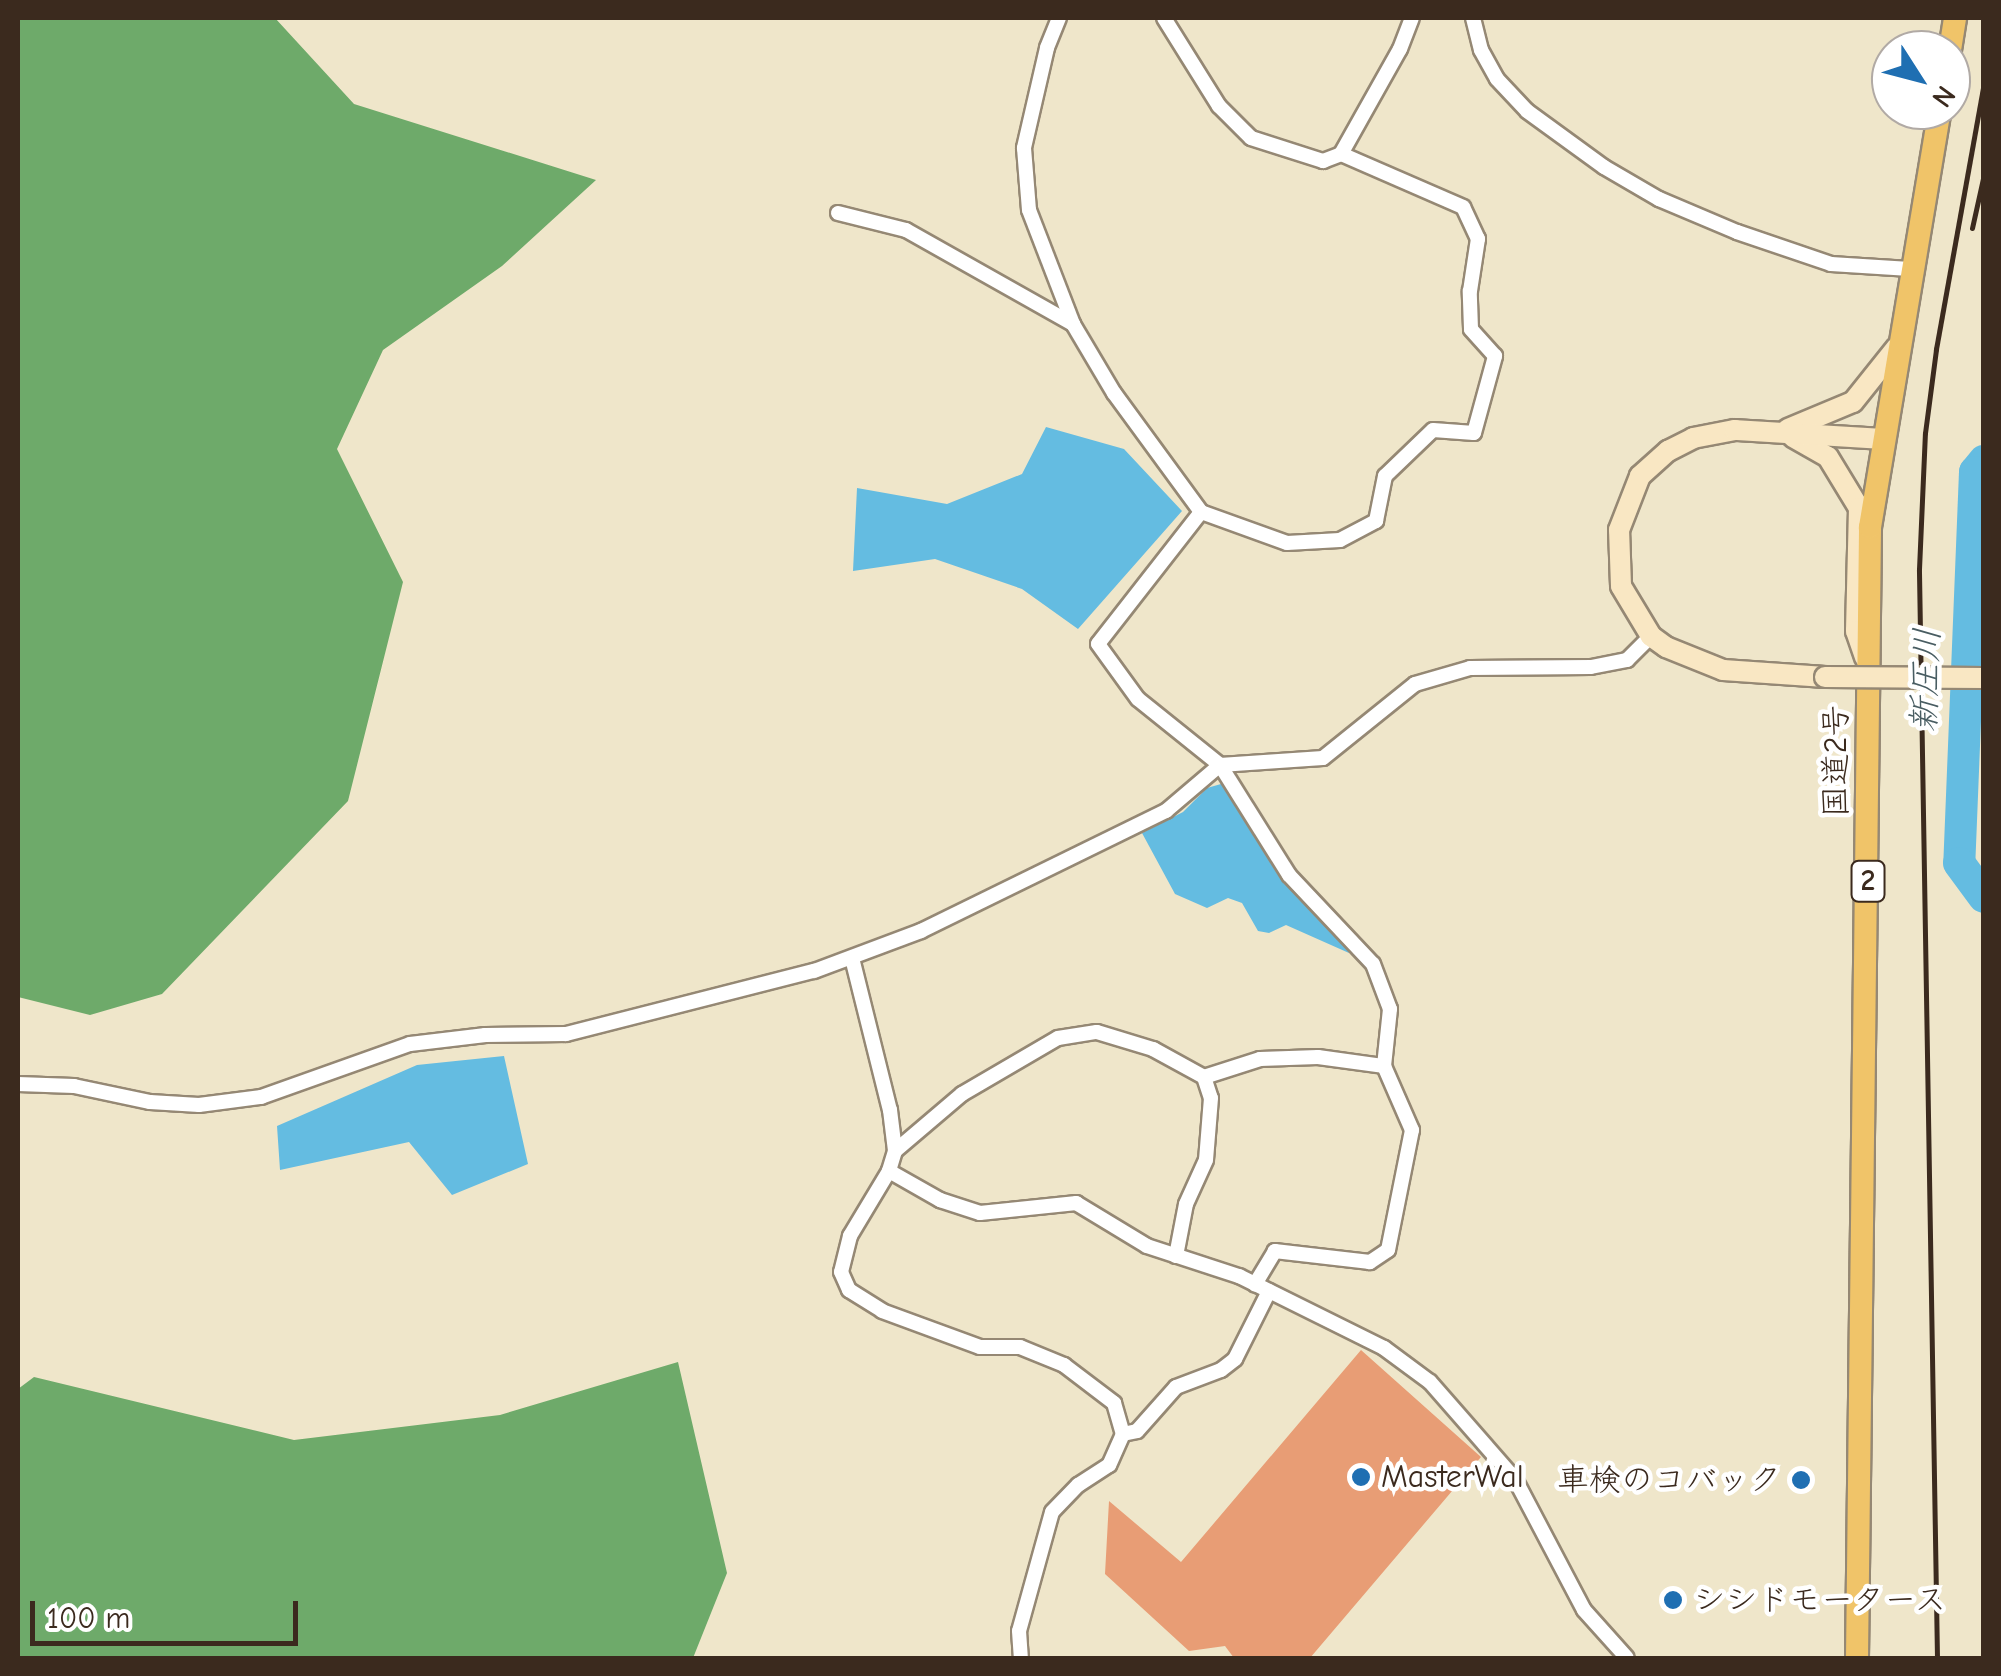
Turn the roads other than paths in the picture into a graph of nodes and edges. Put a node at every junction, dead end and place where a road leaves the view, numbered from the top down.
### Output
1 (1060, 18) edge
2 (1164, 18) edge
3 (1412, 18) edge
4 (1472, 18) edge
5 (1936, 130) edge
6 (1341, 154) junction
7 (838, 213) dead end
8 (1910, 269) junction
9 (1074, 324) junction
10 (1898, 348) junction
11 (1781, 431) junction
12 (1882, 439) junction
13 (1201, 512) junction
14 (1650, 636) junction
15 (1868, 668) junction
16 (1984, 678) edge
17 (1220, 766) junction
18 (852, 958) junction
19 (1384, 1066) junction
20 (1204, 1076) junction
21 (18, 1084) edge
22 (895, 1151) junction
23 (888, 1171) junction
24 (1176, 1256) junction
25 (1254, 1284) junction
26 (1269, 1291) junction
27 (1123, 1434) junction
28 (1021, 1658) edge
29 (1627, 1658) edge
30 (1857, 1658) edge

1 - 9 street
2 - 6 street
3 - 6 street
4 - 8 street
5 - 8 highway, 国道2号 / 2
6 - 13 street
7 - 9 street
8 - 10 highway, 国道2号 / 2
9 - 13 street
10 - 11 main road
10 - 12 highway, 国道2号 / 2
11 - 12 main road
11 - 14 main road
11 - 15 main road
12 - 15 highway, 国道2号 / 2
13 - 17 street
14 - 16 main road, bridge
14 - 17 street
15 - 30 highway, 国道2号 / 2
17 - 18 street
17 - 19 street
18 - 21 street
18 - 22 street
19 - 20 street
19 - 25 street
20 - 22 street
20 - 24 street
22 - 23 street
23 - 24 street
23 - 27 street
24 - 25 street
25 - 26 street
26 - 27 street
26 - 29 street
27 - 28 street

